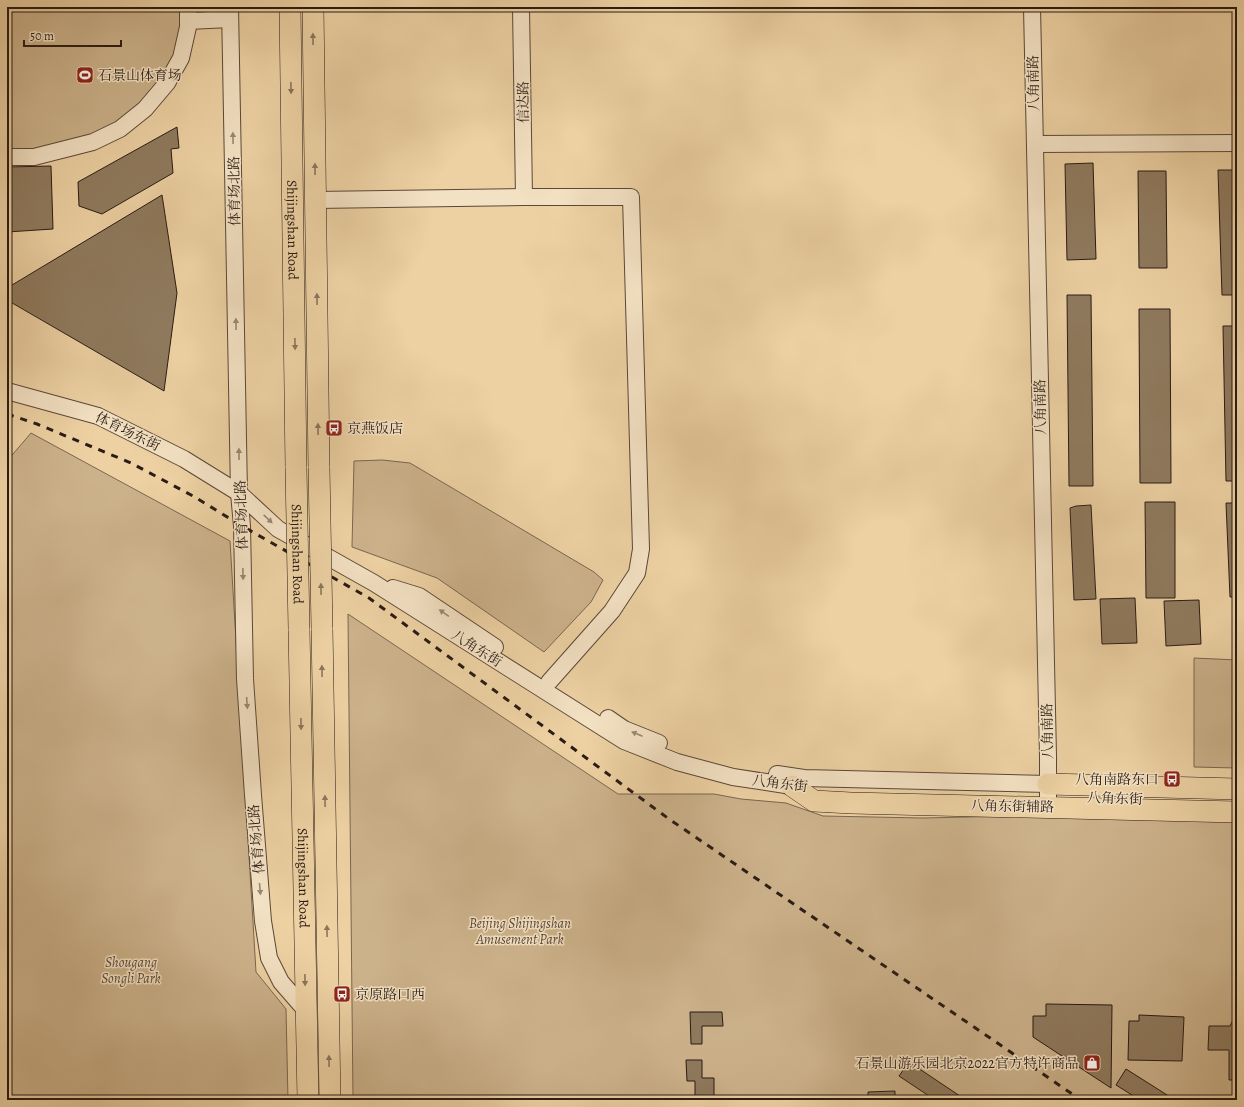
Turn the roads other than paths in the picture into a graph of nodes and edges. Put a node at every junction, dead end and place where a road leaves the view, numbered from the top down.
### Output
1 (290, 7) edge
2 (313, 7) edge
3 (521, 7) edge
4 (1032, 7) edge
5 (230, 13) edge
6 (188, 14) edge
7 (1237, 143) edge
8 (1035, 144) junction
9 (7, 157) edge
10 (524, 197) junction
11 (315, 200) junction
12 (7, 391) edge
13 (240, 493) junction
14 (374, 583) junction
15 (549, 682) junction
16 (792, 786) joint
17 (1237, 789) edge
18 (1048, 796) junction
19 (1237, 800) edge
20 (1237, 812) edge
21 (306, 1010) junction
22 (308, 1100) edge
23 (330, 1100) edge

1 -> 21 main road, Shijingshan Road, bridge
11 -> 2 main road, Shijingshan Road
3 - 10 street, 信达路
4 - 8 street, 八角南路
5 - 6 street
13 -> 5 street, 体育场北路
6 - 9 street
7 - 8 street
8 - 18 street, 八角南路
10 - 11 street
10 - 15 street
23 -> 11 main road, Shijingshan Road, bridge
12 - 13 street, 体育场东街
13 -> 14 street, 八角东街
13 -> 21 street, 体育场北路
15 -> 14 street, 八角东街
14 - 16 street, 八角东街
18 -> 15 street, 八角东街
16 - 18 main road, 八角东街
17 - 18 main road, 八角东街
18 - 19 main road, 八角东街
18 - 20 main road, 八角东街辅路
21 - 22 main road, Shijingshan Road

